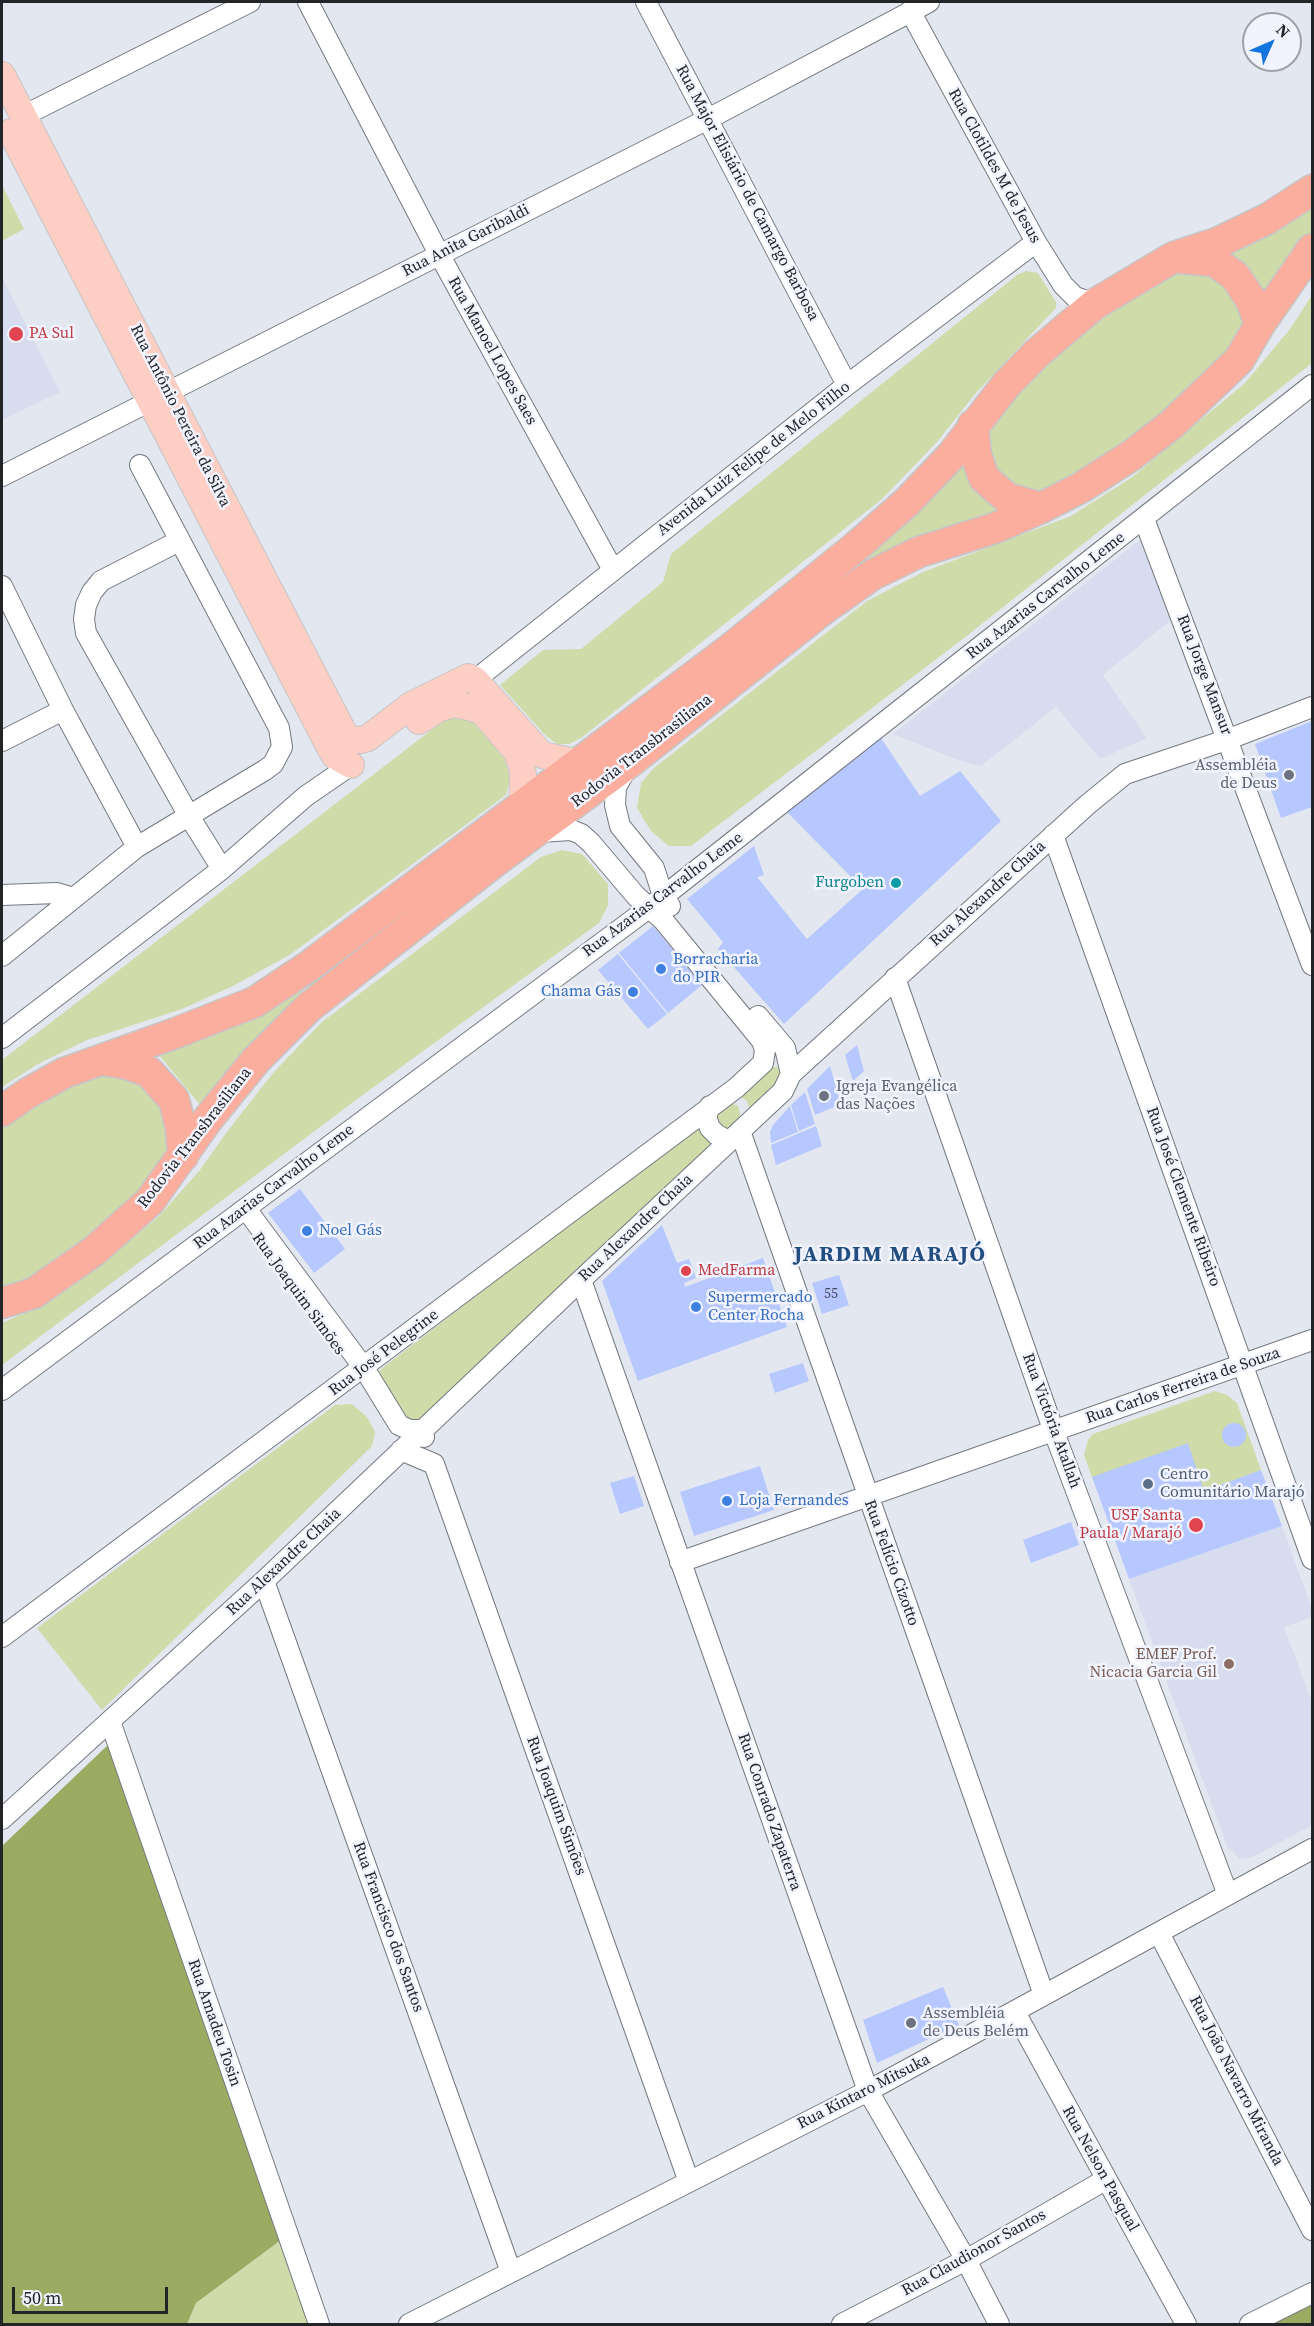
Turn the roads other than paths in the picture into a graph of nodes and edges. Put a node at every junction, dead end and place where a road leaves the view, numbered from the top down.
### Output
1 (250, 2) edge
2 (308, 2) edge
3 (646, 2) edge
4 (929, 2) edge
5 (910, 11) junction
6 (2, 75) edge
7 (12, 114) edge
8 (708, 119) junction
9 (1312, 190) edge
10 (1036, 242) junction
11 (1312, 249) edge
12 (439, 254) junction
13 (1174, 257) junction
14 (1095, 304) junction
15 (1260, 324) junction
16 (847, 385) junction
17 (1312, 385) edge
18 (159, 397) junction
19 (973, 425) junction
20 (140, 465) dead end
21 (2, 477) edge
22 (1041, 508) junction
23 (1144, 519) junction
24 (179, 541) junction
25 (613, 570) junction
26 (2, 586) edge
27 (475, 680) junction
28 (1312, 707) edge
29 (63, 710) junction
30 (358, 738) junction
31 (1228, 739) junction
32 (2, 741) edge
33 (580, 762) junction
34 (630, 762) junction
35 (351, 765) junction
36 (522, 806) junction
37 (189, 816) junction
38 (534, 833) junction
39 (1053, 835) junction
40 (137, 847) junction
41 (222, 869) junction
42 (2, 895) edge
43 (73, 898) junction
44 (657, 901) junction
45 (1305, 917) edge
46 (2, 956) edge
47 (1312, 965) edge
48 (895, 978) junction
49 (2, 1038) edge
50 (102, 1060) junction
51 (791, 1074) junction
52 (717, 1101) junction
53 (2, 1111) edge
54 (739, 1132) junction
55 (183, 1156) junction
56 (242, 1211) junction
57 (581, 1280) junction
58 (2, 1303) edge
59 (1312, 1340) edge
60 (1243, 1365) junction
61 (360, 1371) junction
62 (2, 1390) edge
63 (422, 1430) junction
64 (1054, 1432) junction
65 (401, 1450) junction
66 (434, 1464) junction
67 (867, 1497) junction
68 (1312, 1559) edge
69 (680, 1562) junction
70 (264, 1581) junction
71 (2, 1637) edge
72 (110, 1721) junction
73 (2, 1819) edge
74 (1310, 1858) edge
75 (1228, 1895) junction
76 (1159, 1933) junction
77 (1044, 1995) junction
78 (1015, 2012) junction
79 (868, 2091) junction
80 (1105, 2180) junction
81 (689, 2182) junction
82 (1312, 2230) edge
83 (966, 2260) junction
84 (512, 2272) junction
85 (1312, 2292) edge
86 (319, 2325) edge
87 (409, 2325) edge
88 (842, 2325) edge
89 (999, 2325) edge
90 (1186, 2325) edge
91 (1250, 2325) edge

1 - 7 street
2 - 12 street, Rua Manoel Lopes Saes
3 - 8 street, Rua Major Elisiário de Camargo Barbosa
4 - 5 street, Rua Anita Garibaldi
5 - 8 street, Rua Anita Garibaldi
5 - 10 street, Rua Clotildes M de Jesus
6 - 7 main road, Rua Antônio Pereira da Silva
7 - 18 main road, Rua Antônio Pereira da Silva
8 - 12 street, Rua Anita Garibaldi
8 - 16 street, Rua Major Elisiário de Camargo Barbosa
9 - 13 highway, Rodovia Transbrasiliana
10 - 14 street, Rua Clotildes M de Jesus
10 - 16 street, Avenida Luiz Felipe de Melo Filho
11 - 15 highway, Rodovia Transbrasiliana
12 - 18 street, Rua Anita Garibaldi
12 - 25 street, Rua Manoel Lopes Saes
13 - 14 highway, Rodovia Transbrasiliana
13 - 15 highway
14 - 19 highway, Rodovia Transbrasiliana
15 - 22 highway, Rodovia Transbrasiliana
16 - 25 street, Avenida Luiz Felipe de Melo Filho
17 - 23 street, Rua Azarias Carvalho Leme
18 - 21 street, Rua Anita Garibaldi
18 - 30 main road, Rua Antônio Pereira da Silva
18 - 35 main road, Rua Antônio Pereira da Silva
19 - 22 highway
19 - 33 highway, Rodovia Transbrasiliana
20 - 24 street
22 - 34 highway, Rodovia Transbrasiliana
23 - 31 street, Rua Jorge Mansur
23 - 44 street, Rua Azarias Carvalho Leme
24 - 37 street
24 - 37 street
25 - 27 street, Avenida Luiz Felipe de Melo Filho
26 - 29 street
27 - 30 main road
27 - 33 main road
28 - 31 street, Rua Alexandre Chaia
29 - 32 street
29 - 40 street
30 - 35 main road, Rua Antônio Pereira da Silva
31 - 39 street, Rua Alexandre Chaia
31 - 45 street, Rua Jorge Mansur
33 - 36 highway, Rodovia Transbrasiliana
34 - 38 highway, Rodovia Transbrasiliana
34 - 44 street
35 - 36 main road
35 - 41 street
36 - 50 highway, Rodovia Transbrasiliana
37 - 40 street
37 - 41 street
38 - 44 street
38 - 55 highway, Rodovia Transbrasiliana
39 - 48 street, Rua Alexandre Chaia
39 - 60 street, Rua José Clemente Ribeiro
40 - 43 street
41 - 49 street
42 - 43 street
43 - 46 street
44 - 51 street
44 - 52 street, Rua José Pelegrine
44 - 56 street, Rua Azarias Carvalho Leme
45 - 47 street, Rua Jorge Mansur
48 - 51 street, Rua Alexandre Chaia
48 - 64 street, Rua Victória Atallah
50 - 53 highway, Rodovia Transbrasiliana
50 - 55 highway
51 - 54 street, Rua Alexandre Chaia
52 - 54 street
52 - 54 street
52 - 61 street, Rua José Pelegrine
54 - 57 street, Rua Alexandre Chaia
54 - 67 street, Rua Felício Cizotto
55 - 58 highway, Rodovia Transbrasiliana
56 - 61 street, Rua Joaquim Simões
56 - 62 street, Rua Azarias Carvalho Leme
57 - 63 street, Rua Alexandre Chaia
57 - 69 street, Rua Conrado Zapaterra
59 - 60 street, Rua Carlos Ferreira de Souza
60 - 64 street, Rua Carlos Ferreira de Souza
60 - 68 street, Rua José Clemente Ribeiro
61 - 63 street
61 - 65 street
61 - 71 street, Rua José Pelegrine
63 - 65 street, Rua Alexandre Chaia
63 - 66 street, Rua Joaquim Simões
64 - 67 street, Rua Carlos Ferreira de Souza
64 - 75 street, Rua Victória Atallah
65 - 66 street
65 - 70 street, Rua Alexandre Chaia
66 - 81 street, Rua Joaquim Simões
67 - 69 street, Rua Carlos Ferreira de Souza
67 - 77 street, Rua Felício Cizotto
69 - 79 street, Rua Conrado Zapaterra
70 - 72 street, Rua Alexandre Chaia
70 - 84 street, Rua Francisco dos Santos
72 - 73 street, Rua Alexandre Chaia
72 - 86 street, Rua Amadeu Tosin
74 - 75 street, Rua Kintaro Mitsuka
75 - 76 street, Rua Kintaro Mitsuka
76 - 77 street, Rua Kintaro Mitsuka
76 - 82 street, Rua João Navarro Miranda
77 - 78 street, Rua Kintaro Mitsuka
78 - 79 street, Rua Kintaro Mitsuka
78 - 80 street, Rua Nelson Pasqual
79 - 81 street, Rua Kintaro Mitsuka
79 - 83 street, Rua Conrado Zapaterra
80 - 83 street, Rua Claudionor Santos
80 - 90 street, Rua Nelson Pasqual
81 - 84 street, Rua Kintaro Mitsuka
83 - 88 street, Rua Claudionor Santos
83 - 89 street, Rua Conrado Zapaterra
84 - 87 street, Rua Kintaro Mitsuka
85 - 91 street

